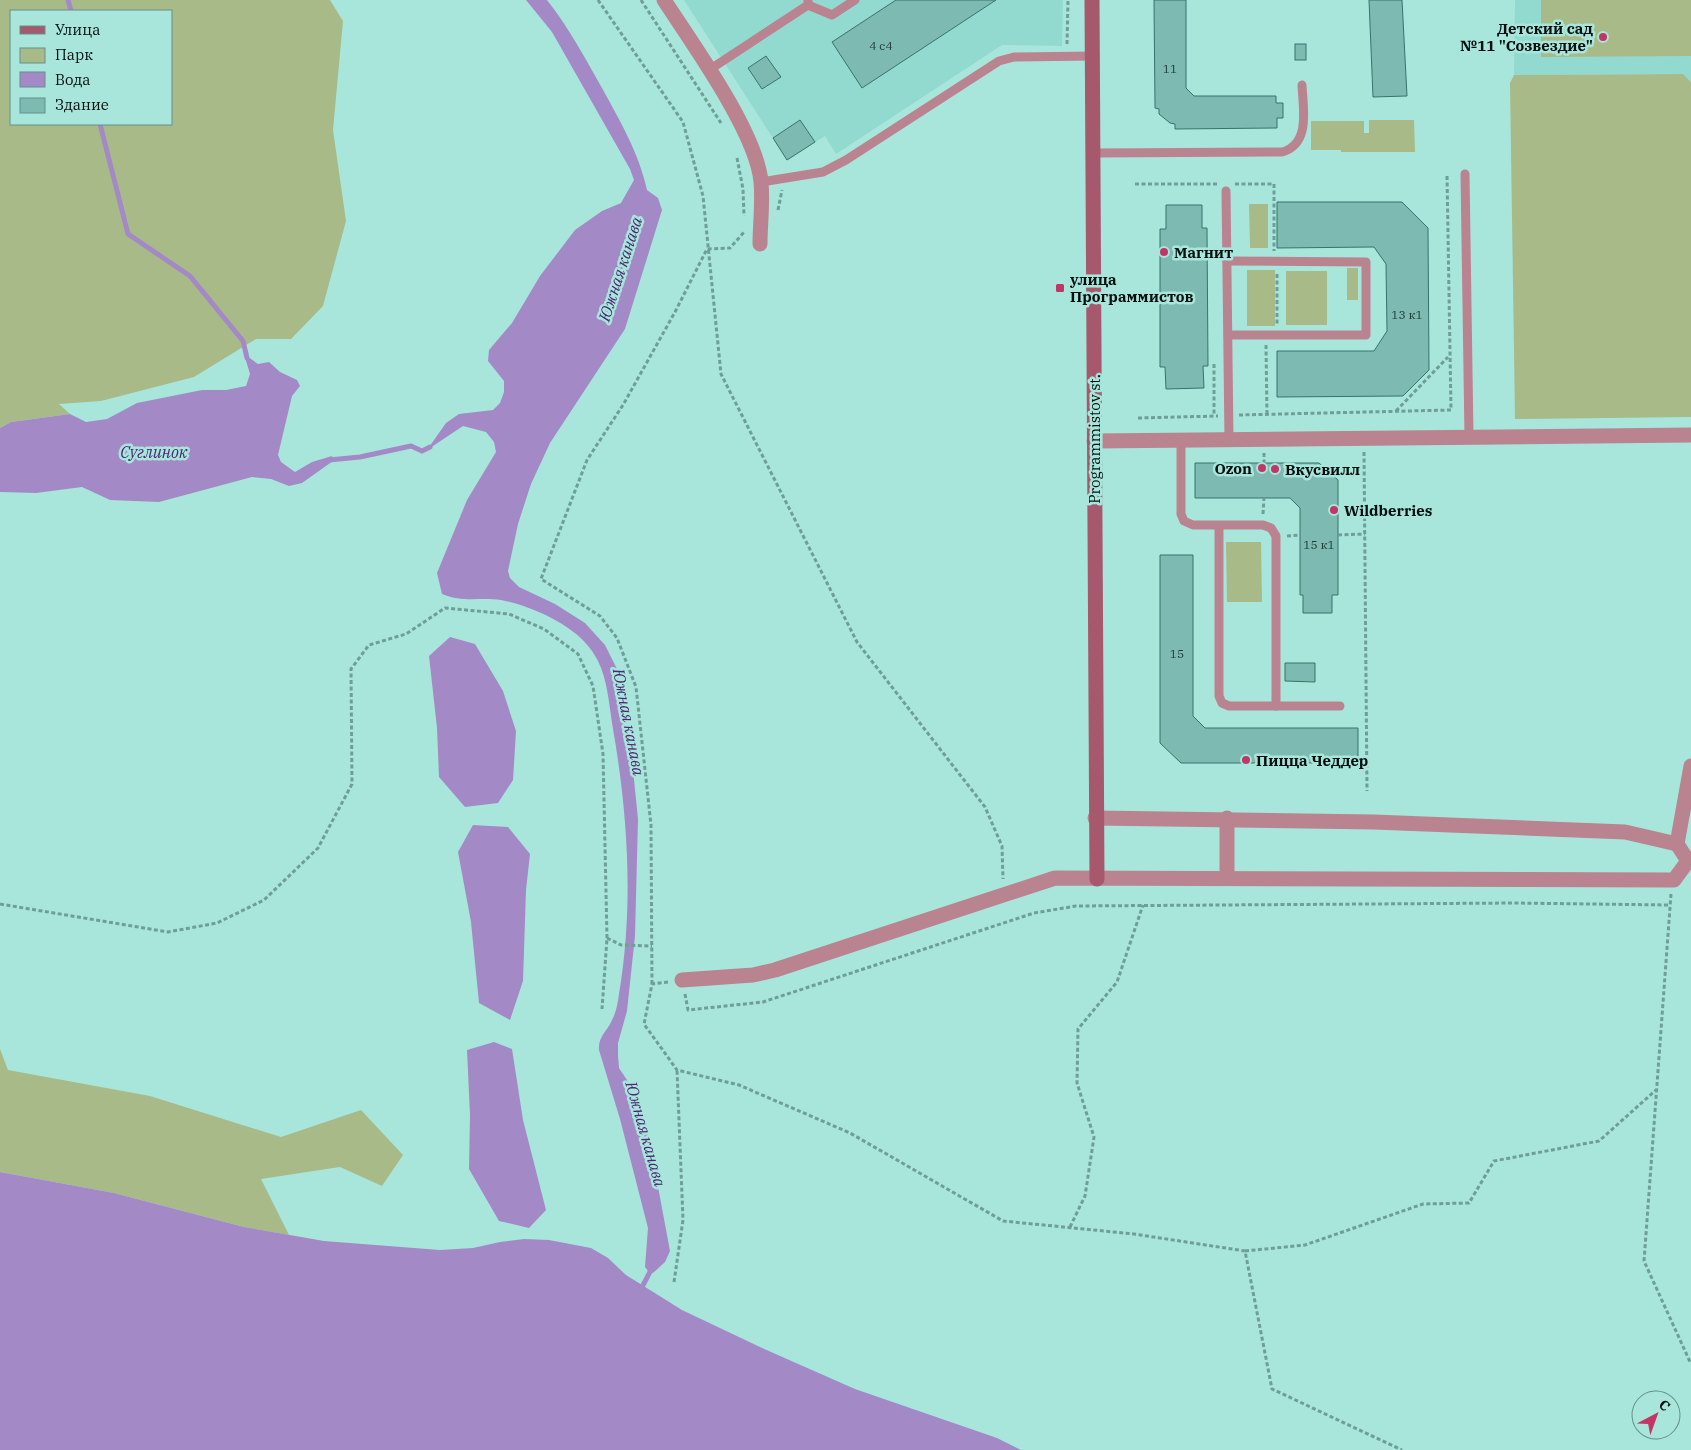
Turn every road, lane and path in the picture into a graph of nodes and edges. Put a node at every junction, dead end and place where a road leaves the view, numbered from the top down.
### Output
1 (598, 0) edge
2 (641, 0) edge
3 (664, 0) edge
4 (854, 0) edge
5 (1068, 0) edge
6 (1092, 0) edge
7 (808, 2) edge
8 (1067, 56) junction
9 (1094, 56) junction
10 (709, 70) junction
11 (1302, 85) dead end
12 (722, 124) dead end
13 (1093, 153) junction
14 (736, 154) dead end
15 (1465, 174) dead end
16 (1447, 175) dead end
17 (761, 182) junction
18 (1135, 184) dead end
19 (1226, 186) junction
20 (792, 188) dead end
21 (760, 211) junction
22 (744, 212) junction
23 (745, 231) junction
24 (760, 244) joint
25 (707, 249) junction
26 (1284, 252) dead end
27 (1227, 261) junction
28 (1277, 261) junction
29 (1277, 330) dead end
30 (1228, 335) junction
31 (1266, 344) dead end
32 (1449, 357) junction
33 (1396, 411) junction
34 (1267, 414) junction
35 (1229, 416) junction
36 (1138, 418) dead end
37 (1691, 435) edge
38 (1470, 437) junction
39 (1364, 438) junction
40 (1181, 440) junction
41 (1229, 440) junction
42 (1094, 441) junction
43 (1219, 525) junction
44 (1338, 534) dead end
45 (1365, 534) junction
46 (1276, 706) junction
47 (1340, 706) dead end
48 (1691, 766) edge
49 (1366, 791) dead end
50 (1095, 818) junction
51 (1227, 818) junction
52 (1677, 844) junction
53 (1690, 861) edge
54 (1097, 878) junction
55 (1227, 878) junction
56 (1674, 880) junction
57 (1003, 895) junction
58 (0, 904) edge
59 (1143, 905) junction
60 (1669, 905) junction
61 (607, 938) junction
62 (652, 946) junction
63 (682, 980) junction
64 (652, 984) junction
65 (602, 1009) dead end
66 (677, 1070) junction
67 (1656, 1090) junction
68 (1070, 1227) junction
69 (1245, 1251) junction
70 (674, 1282) dead end
71 (1691, 1364) edge
72 (1402, 1450) edge

1 - 25 path
2 - 12 path
3 - 10 street
4 - 7 lane
5 - 8 path
6 - 9 street, Programmistov st.
7 - 10 lane
8 - 9 lane
8 - 17 lane
9 - 13 street, Programmistov st.
10 - 17 street
11 - 13 lane
13 - 42 street, Programmistov st.
14 - 22 path
15 - 38 lane
16 - 32 path
17 - 21 street
18 - 19 path
19 - 26 path
19 - 27 lane
20 - 21 path
21 - 22 path
21 - 24 street
22 - 23 path
23 - 24 path
23 - 25 path
25 - 57 path
25 - 62 path
27 - 28 lane
27 - 30 lane
28 - 29 path
28 - 30 lane
30 - 35 lane
31 - 34 path
32 - 33 path
32 - 33 path
33 - 34 path
34 - 35 path
35 - 36 path
35 - 41 lane
37 - 38 street
38 - 39 street
39 - 41 street
39 - 45 path
40 - 41 street
40 - 42 street
40 - 43 lane
42 - 50 street, Programmistov st.
43 - 46 lane
43 - 46 lane
44 - 45 path
45 - 49 path
46 - 47 lane
48 - 52 street
50 - 51 street
50 - 54 street, Programmistov st.
51 - 52 street
51 - 55 street
52 - 53 street
53 - 56 street
54 - 55 street
54 - 57 street
55 - 56 street
56 - 60 path
57 - 63 street
58 - 61 path
59 - 60 path
59 - 63 path
59 - 68 path
60 - 67 path
61 - 62 path
61 - 65 path
62 - 64 path
63 - 64 path
64 - 66 path
66 - 68 path
66 - 70 path
67 - 69 path
67 - 71 path
68 - 69 path
69 - 72 path

